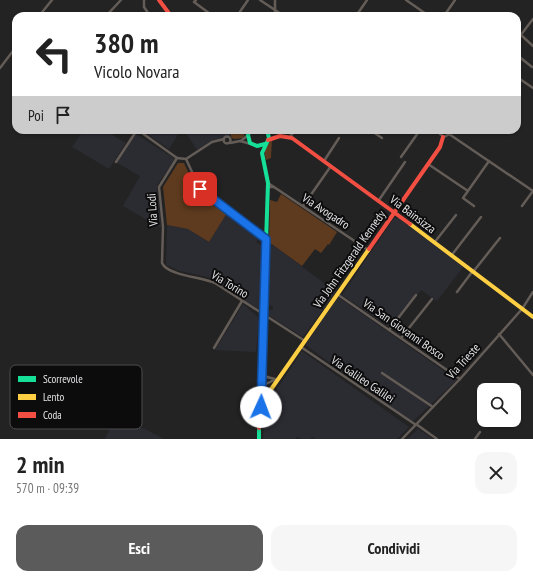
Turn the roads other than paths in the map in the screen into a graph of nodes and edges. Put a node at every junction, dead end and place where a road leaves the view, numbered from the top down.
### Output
1 (52, 0) edge
2 (121, 0) edge
3 (144, 0) edge
4 (159, 0) edge
5 (196, 0) edge
6 (248, 0) edge
7 (260, 0) edge
8 (275, 0) edge
9 (367, 0) edge
10 (406, 0) edge
11 (455, 0) edge
12 (275, 10) junction
13 (42, 12) edge
14 (110, 12) edge
15 (147, 12) edge
16 (168, 12) edge
17 (208, 12) edge
18 (240, 12) edge
19 (278, 12) edge
20 (359, 12) edge
21 (423, 12) edge
22 (447, 12) edge
23 (533, 19) edge
24 (521, 34) edge
25 (521, 36) edge
26 (533, 46) edge
27 (12, 52) edge
28 (521, 58) edge
29 (532, 67) edge
30 (0, 68) edge
31 (521, 80) edge
32 (533, 88) edge
33 (135, 134) edge
34 (144, 134) edge
35 (247, 134) edge
36 (249, 134) edge
37 (268, 134) edge
38 (273, 134) edge
39 (292, 134) edge
40 (376, 134) edge
41 (417, 134) edge
42 (440, 134) edge
43 (449, 134) joint
44 (277, 136) junction
45 (290, 137) junction
46 (443, 137) junction
47 (230, 138) junction
48 (339, 138) dead end
49 (382, 138) dead end
50 (224, 139) junction
51 (218, 142) junction
52 (236, 142) junction
53 (240, 142) junction
54 (267, 142) junction
55 (230, 143) junction
56 (226, 144) junction
57 (254, 145) junction
58 (400, 157) dead end
59 (177, 158) junction
60 (186, 159) junction
61 (324, 161) junction
62 (489, 161) junction
63 (116, 162) dead end
64 (405, 162) dead end
65 (428, 164) junction
66 (331, 166) junction
67 (267, 174) junction
68 (268, 185) junction
69 (468, 191) junction
70 (533, 191) edge
71 (379, 200) junction
72 (303, 206) junction
73 (474, 206) dead end
74 (522, 206) dead end
75 (394, 212) junction
76 (456, 215) dead end
77 (482, 217) dead end
78 (500, 238) dead end
79 (266, 239) junction
80 (434, 243) junction
81 (368, 250) junction
82 (451, 256) junction
83 (164, 266) joint
84 (472, 273) junction
85 (457, 292) dead end
86 (533, 292) edge
87 (337, 294) junction
88 (416, 295) dead end
89 (432, 299) dead end
90 (242, 301) junction
91 (522, 309) junction
92 (263, 314) junction
93 (533, 317) edge
94 (262, 330) junction
95 (389, 330) junction
96 (499, 334) junction
97 (401, 338) junction
98 (305, 341) junction
99 (301, 347) junction
100 (214, 348) dead end
101 (260, 356) junction
102 (262, 371) junction
103 (283, 372) junction
104 (382, 373) dead end
105 (533, 375) edge
106 (275, 379) junction
107 (460, 380) junction
108 (262, 386) junction
109 (272, 388) junction
110 (259, 406) junction
111 (433, 407) junction
112 (416, 425) junction
113 (480, 432) dead end
114 (259, 439) edge
115 (402, 439) edge
116 (438, 439) edge
117 (475, 439) edge

1 - 13 street
2 - 14 street
3 - 15 street
4 - 16 street
5 - 17 street
6 - 18 street
7 - 12 street
8 - 12 street
9 - 20 street
10 - 21 street
11 - 22 street
12 - 19 street
23 - 24 street
25 - 26 street
27 - 30 street
28 - 29 street
31 - 32 street
33 - 63 street
34 - 59 street
35 - 53 street
36 - 57 street
37 - 54 street
38 - 44 street
39 - 45 street
40 - 49 street
41 - 58 street
42 - 46 street
43 - 46 street
43 - 62 street
44 - 45 street
44 - 54 street
45 - 61 street, Via Bainsizza
46 - 65 street, Via John Fitzgerald Kennedy
47 - 50 street
47 - 52 street
47 - 55 street
48 - 61 street
50 - 51 street
50 - 56 street
51 - 56 street
51 - 60 street
52 - 53 street
52 - 55 street
53 - 57 street
54 - 57 street
54 - 67 street
55 - 56 street
57 - 67 street
59 - 60 street
59 - 83 street, Via Lodi
60 - 79 street
61 - 66 street, Via Bainsizza
62 - 69 street
62 - 70 street
64 - 71 street
65 - 69 street
65 - 75 street, Via John Fitzgerald Kennedy
66 - 71 street, Via Bainsizza
66 - 72 street
67 - 68 street
68 - 72 street, Via Avogadro
68 - 79 street
69 - 73 street
70 - 74 street
71 - 75 street, Via Bainsizza
72 - 81 street, Via Avogadro
75 - 80 street, Via Bainsizza
75 - 81 street, Via John Fitzgerald Kennedy
76 - 80 street
77 - 82 street
78 - 84 street
79 - 92 street
80 - 82 street, Via Bainsizza
81 - 87 street, Via John Fitzgerald Kennedy
82 - 84 street, Via Bainsizza
83 - 90 street, Via Torino
84 - 85 street
84 - 91 street, Via Bainsizza
86 - 91 street, Via Trieste
87 - 95 street, Via San Giovanni Bosco
87 - 98 street, Via John Fitzgerald Kennedy
88 - 95 street
89 - 97 street
90 - 92 street, Via Torino
90 - 100 street
91 - 93 street, Via Bainsizza
91 - 96 street, Via Trieste
92 - 94 street
92 - 98 street, Via Torino
94 - 101 street
94 - 102 street
95 - 97 street, Via San Giovanni Bosco
96 - 105 street
96 - 107 street, Via Trieste
97 - 107 street, Via San Giovanni Bosco
98 - 99 street, Via John Fitzgerald Kennedy
99 - 103 street, Via John Fitzgerald Kennedy
99 - 112 street, Via Galileo Galilei
101 - 108 street
101 - 110 street
102 - 106 street
102 - 108 street
103 - 106 street, Via John Fitzgerald Kennedy
103 - 109 street, Via John Fitzgerald Kennedy
104 - 111 street
106 - 108 street, Via John Fitzgerald Kennedy
107 - 111 street, Via Trieste
108 - 109 street
108 - 110 street
109 - 110 street, Via John Fitzgerald Kennedy
110 - 114 street
111 - 112 street, Via Trieste
112 - 115 street, Via Trieste
112 - 116 street, Via Galileo Galilei
113 - 117 street

